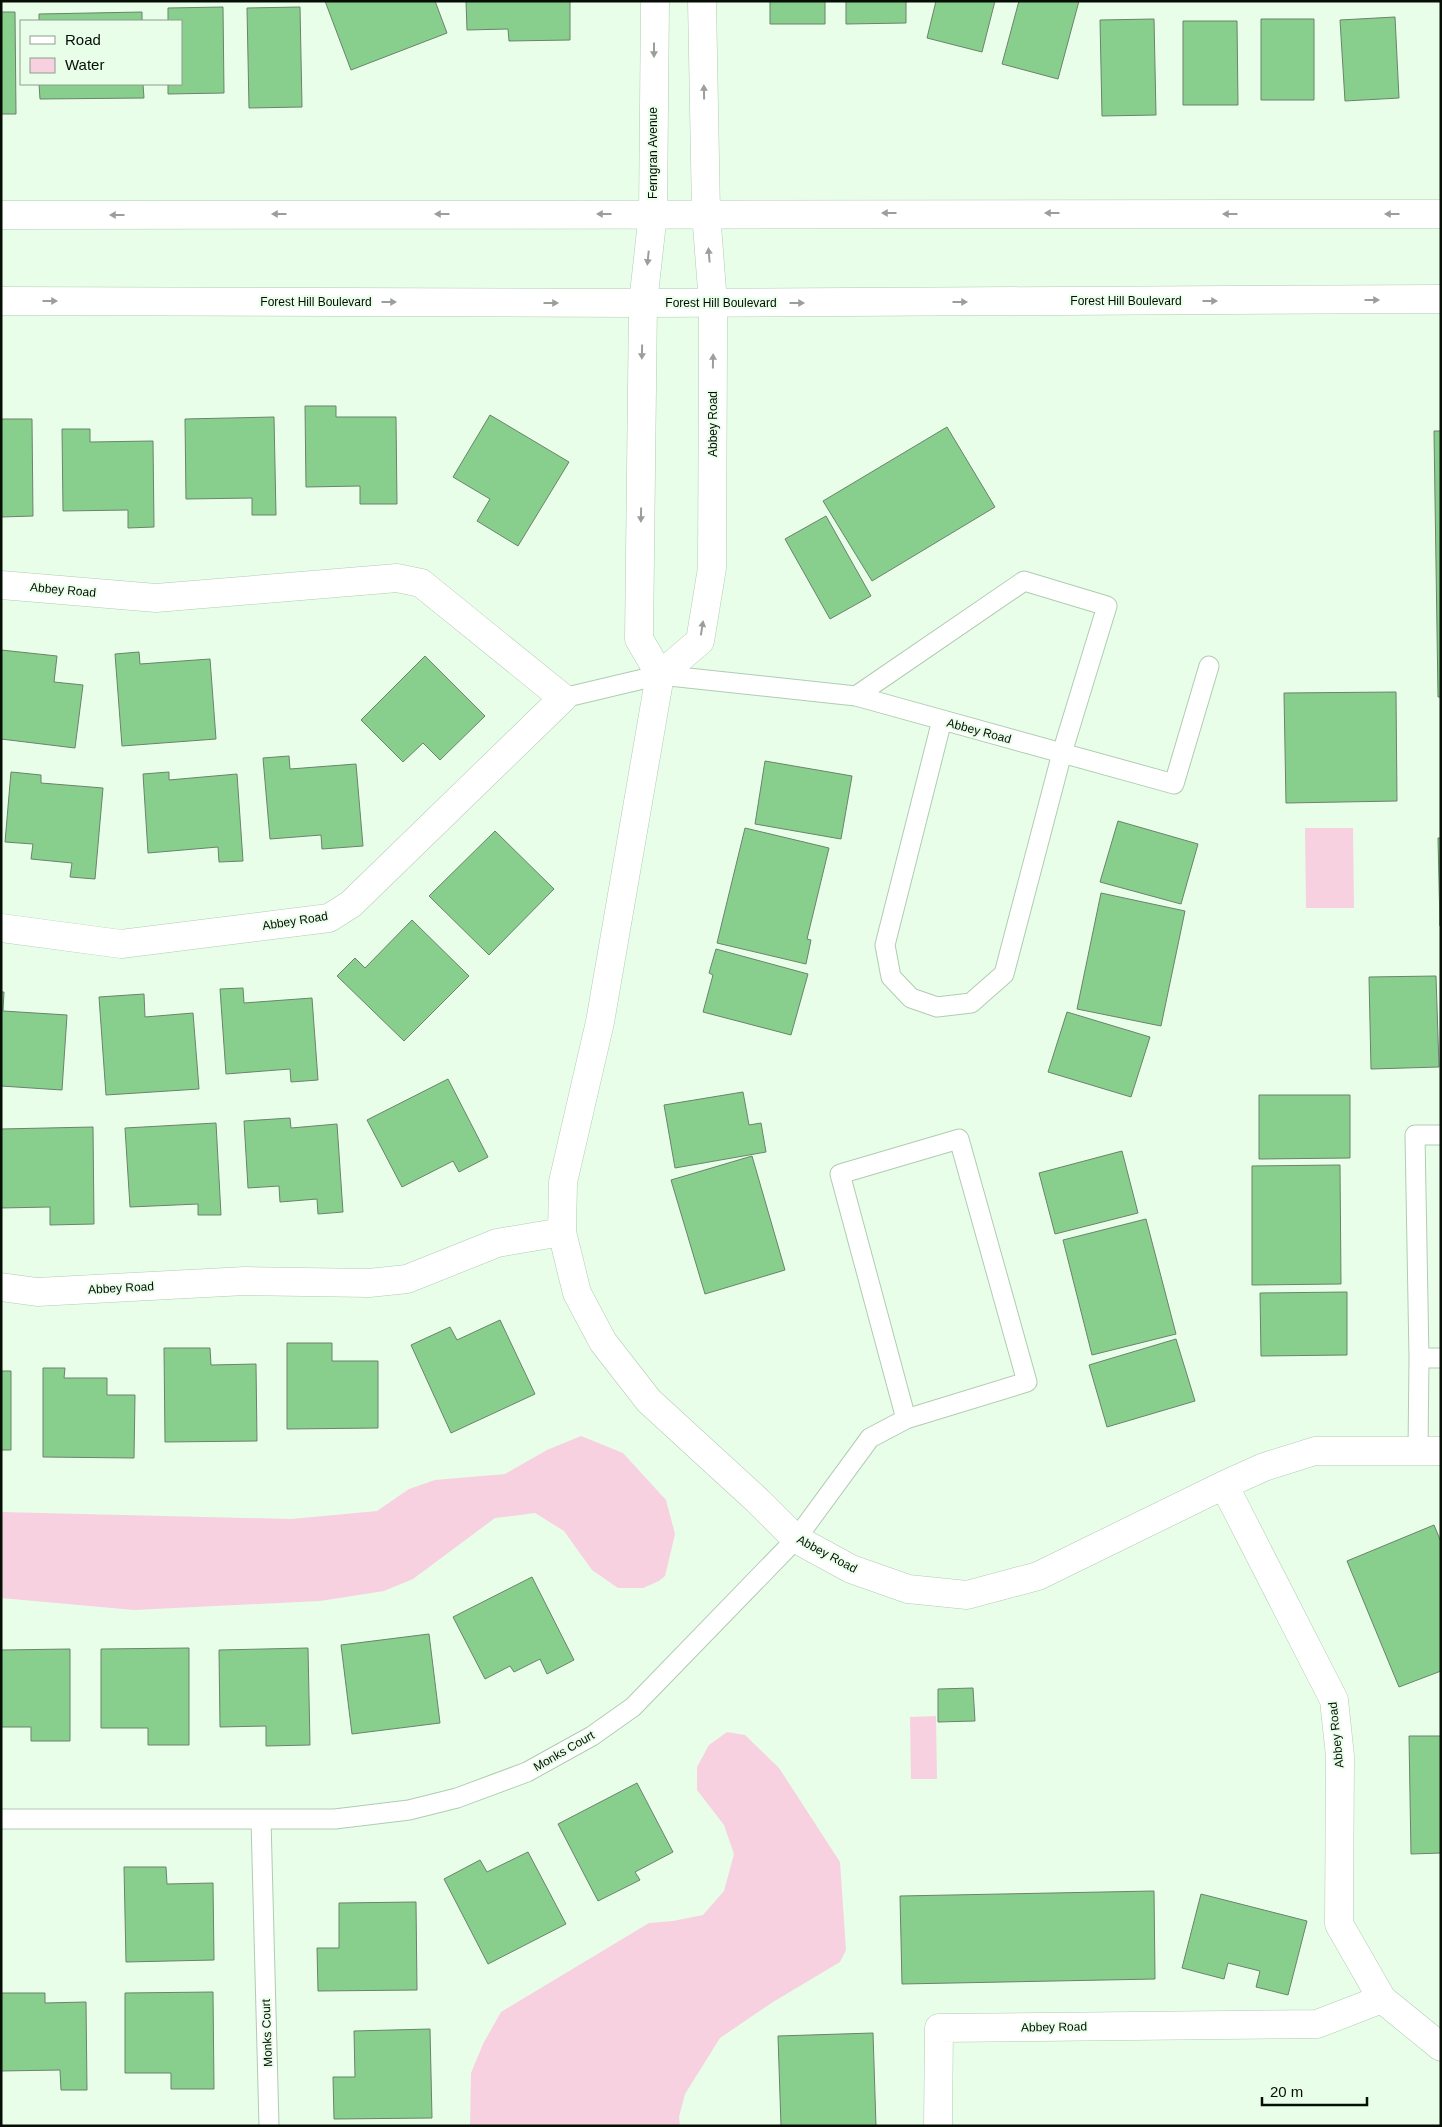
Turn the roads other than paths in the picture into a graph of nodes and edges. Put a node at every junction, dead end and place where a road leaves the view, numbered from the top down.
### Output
1 (654, 1) edge
2 (702, 1) edge
3 (653, 213) junction
4 (706, 213) junction
5 (1441, 214) edge
6 (1, 215) edge
7 (1441, 299) edge
8 (1, 301) edge
9 (643, 303) junction
10 (713, 303) junction
11 (1, 585) edge
12 (1209, 666) dead end
13 (660, 675) junction
14 (856, 696) junction
15 (563, 698) junction
16 (942, 720) junction
17 (1062, 753) junction
18 (1, 928) edge
19 (1441, 1135) edge
20 (562, 1232) junction
21 (1, 1287) edge
22 (1420, 1358) junction
23 (1441, 1358) edge
24 (906, 1418) junction
25 (1429, 1451) edge
26 (1224, 1485) junction
27 (796, 1539) junction
28 (1, 1819) edge
29 (261, 1820) junction
30 (1382, 1999) junction
31 (1441, 2048) edge
32 (269, 2126) edge
33 (938, 2126) edge

1 -> 3 street, Ferngran Avenue
4 -> 2 street
3 - 4 street
3 -> 6 street
3 -> 9 street, Ferngran Avenue
5 -> 4 street
10 -> 4 street
10 -> 7 street, Forest Hill Boulevard
8 -> 9 street, Forest Hill Boulevard
9 - 10 street, Forest Hill Boulevard
9 -> 13 street
13 -> 10 street, Abbey Road
11 - 15 street, Abbey Road
12 - 17 lane, Abbey Road
13 - 14 lane, Abbey Road
13 - 15 lane, Abbey Road
13 - 20 street, Abbey Road
14 - 16 lane, Abbey Road
14 - 17 lane
15 - 18 street, Abbey Road
16 - 17 lane, Abbey Road
16 - 17 lane
19 - 22 lane
20 - 21 street, Abbey Road
20 - 27 street, Abbey Road
22 - 23 lane
22 - 25 lane
24 - 24 lane, Monks Court
24 - 27 lane, Monks Court
25 - 26 street, Abbey Road
26 - 27 street, Abbey Road
26 - 30 street, Abbey Road
27 - 29 lane, Monks Court
28 - 29 lane, Monks Court
29 - 32 lane, Monks Court
30 - 31 street, Abbey Road
30 - 33 street, Abbey Road

